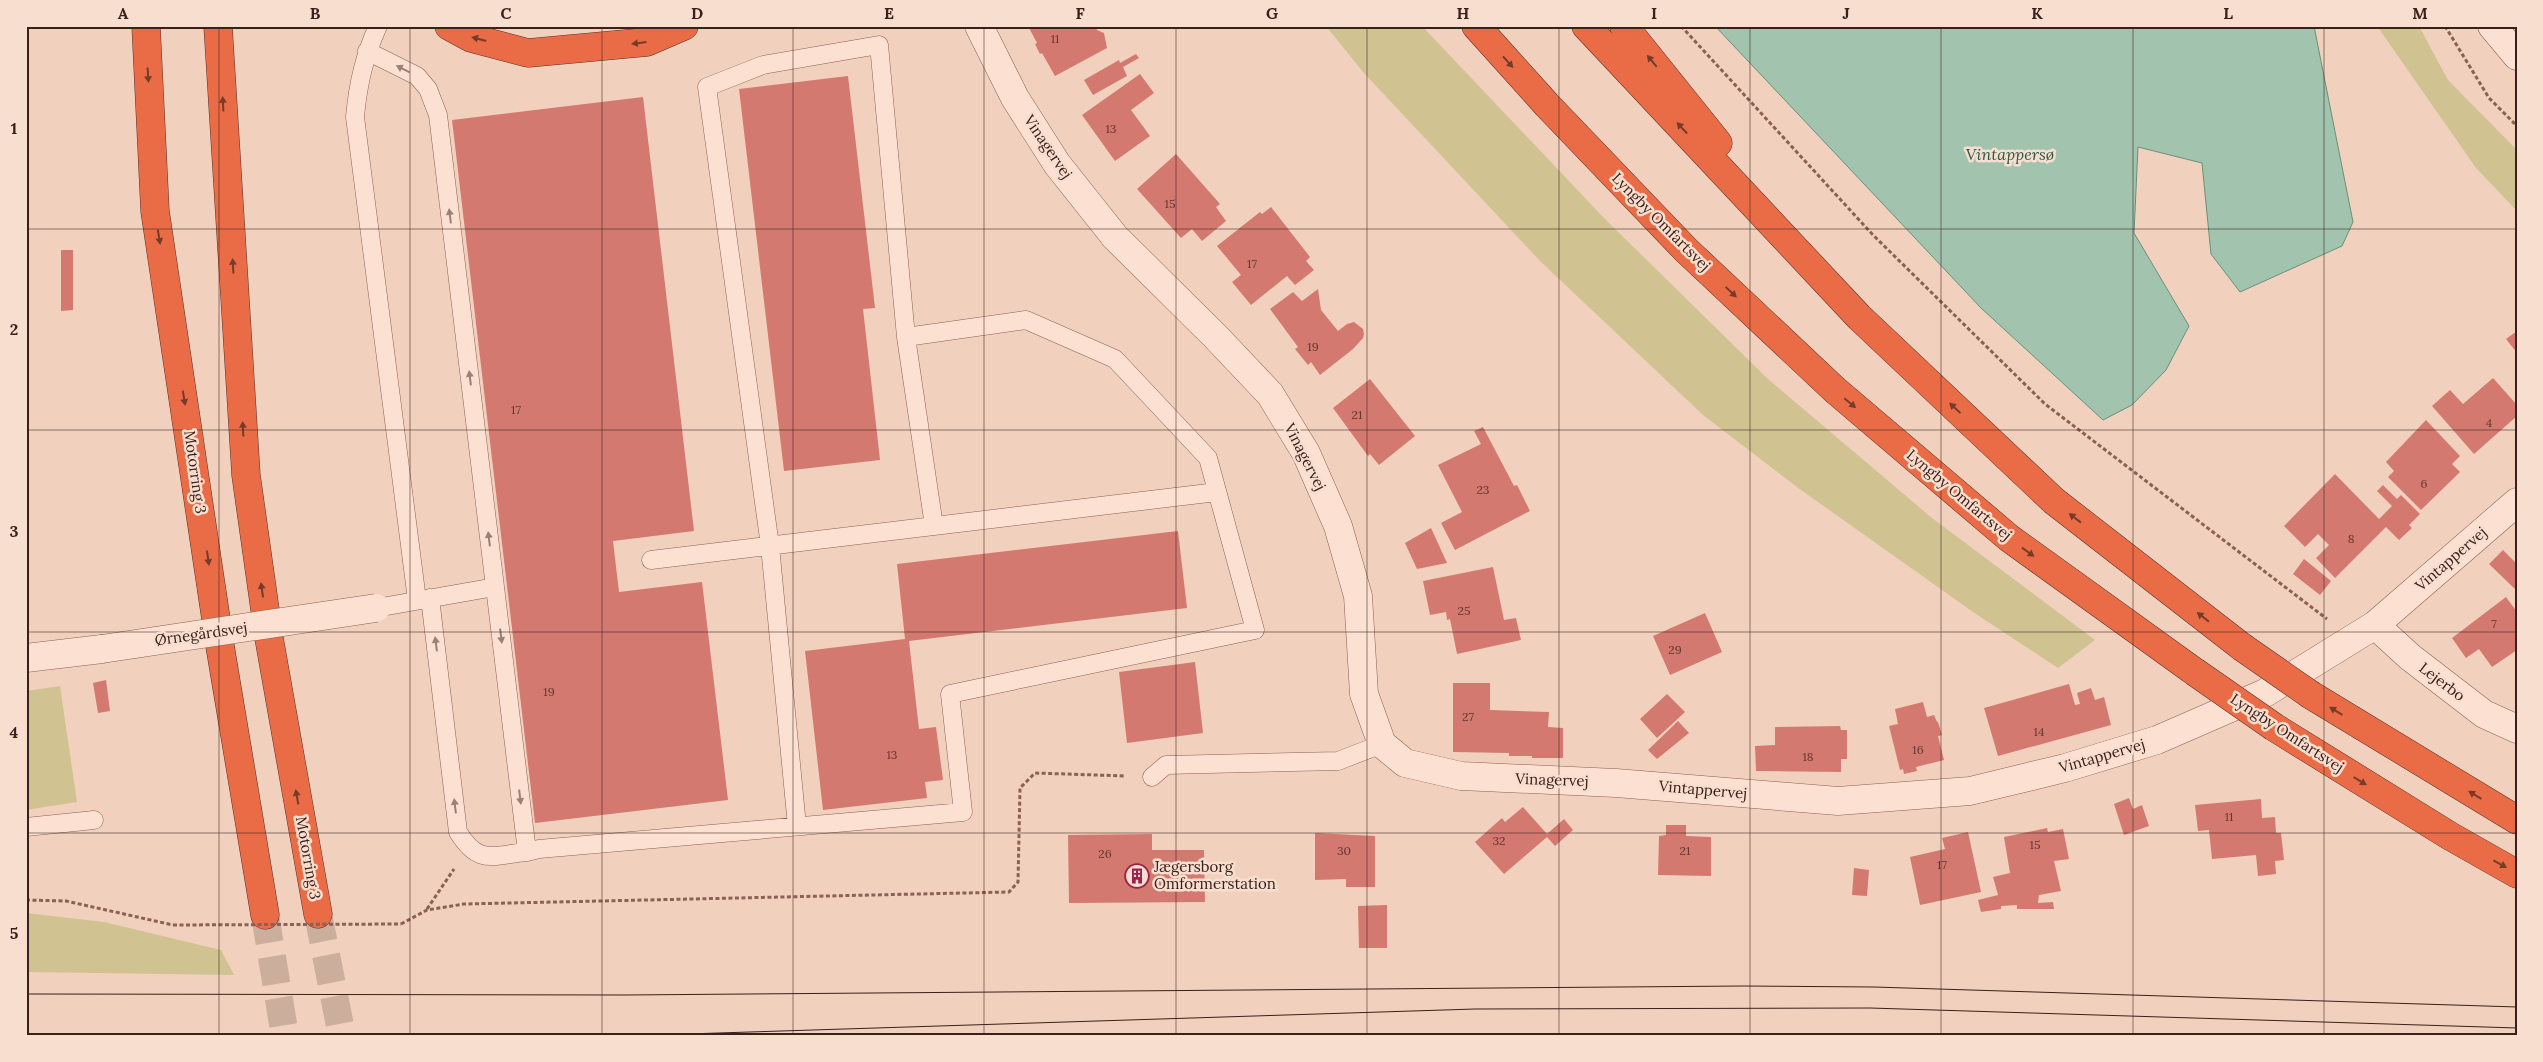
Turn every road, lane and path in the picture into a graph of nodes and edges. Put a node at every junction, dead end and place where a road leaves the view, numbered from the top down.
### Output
1 (146, 26) edge
2 (218, 26) edge
3 (378, 26) edge
4 (449, 26) edge
5 (684, 26) edge
6 (979, 26) edge
7 (1476, 26) edge
8 (1586, 26) edge
9 (1624, 26) edge
10 (1681, 26) edge
11 (2445, 26) edge
12 (2492, 26) edge
13 (367, 51) junction
14 (2517, 56) edge
15 (2517, 126) edge
16 (1859, 317) junction
17 (906, 337) junction
18 (1217, 492) junction
19 (2517, 502) edge
20 (934, 526) junction
21 (770, 546) junction
22 (651, 560) dead end
23 (495, 587) junction
24 (424, 599) junction
25 (376, 608) joint
26 (2364, 632) junction
27 (26, 658) edge
28 (2517, 729) edge
29 (1382, 744) junction
30 (1152, 777) joint
31 (1616, 783) joint
32 (94, 820) dead end
33 (2517, 820) edge
34 (797, 826) junction
35 (26, 827) edge
36 (468, 848) junction
37 (527, 852) junction
38 (2517, 874) edge
39 (26, 900) edge
40 (427, 910) junction
41 (265, 914) tunnel mouth
42 (318, 914) tunnel mouth

1 -> 41 highway, Motorring 3
42 -> 2 highway, Motorring 3
3 - 13 lane
5 -> 4 highway
6 - 29 street, Vinagervej
7 -> 38 highway, Lyngby Omfartsvej, bridge
16 -> 8 highway
16 -> 9 highway
10 - 26 path
11 - 15 path
12 - 14 street
23 -> 13 lane
13 - 24 lane
33 -> 16 highway, bridge
17 - 18 lane
17 - 20 lane
17 - 21 lane
18 - 20 lane
18 - 34 lane
19 - 26 street, Vintappervej
20 - 21 lane
21 - 22 lane
21 - 34 lane
23 - 24 lane
23 -> 37 lane
24 - 25 lane
36 -> 24 lane
25 - 27 street, Ørnegårdsvej, bridge
26 - 28 street, Lejerbo
26 - 31 street, Vintappervej
29 - 30 lane
29 - 31 street, Vinagervej
30 - 40 path
32 - 35 lane
34 - 37 lane
36 - 37 lane
36 - 40 path
39 - 40 path, bridge

